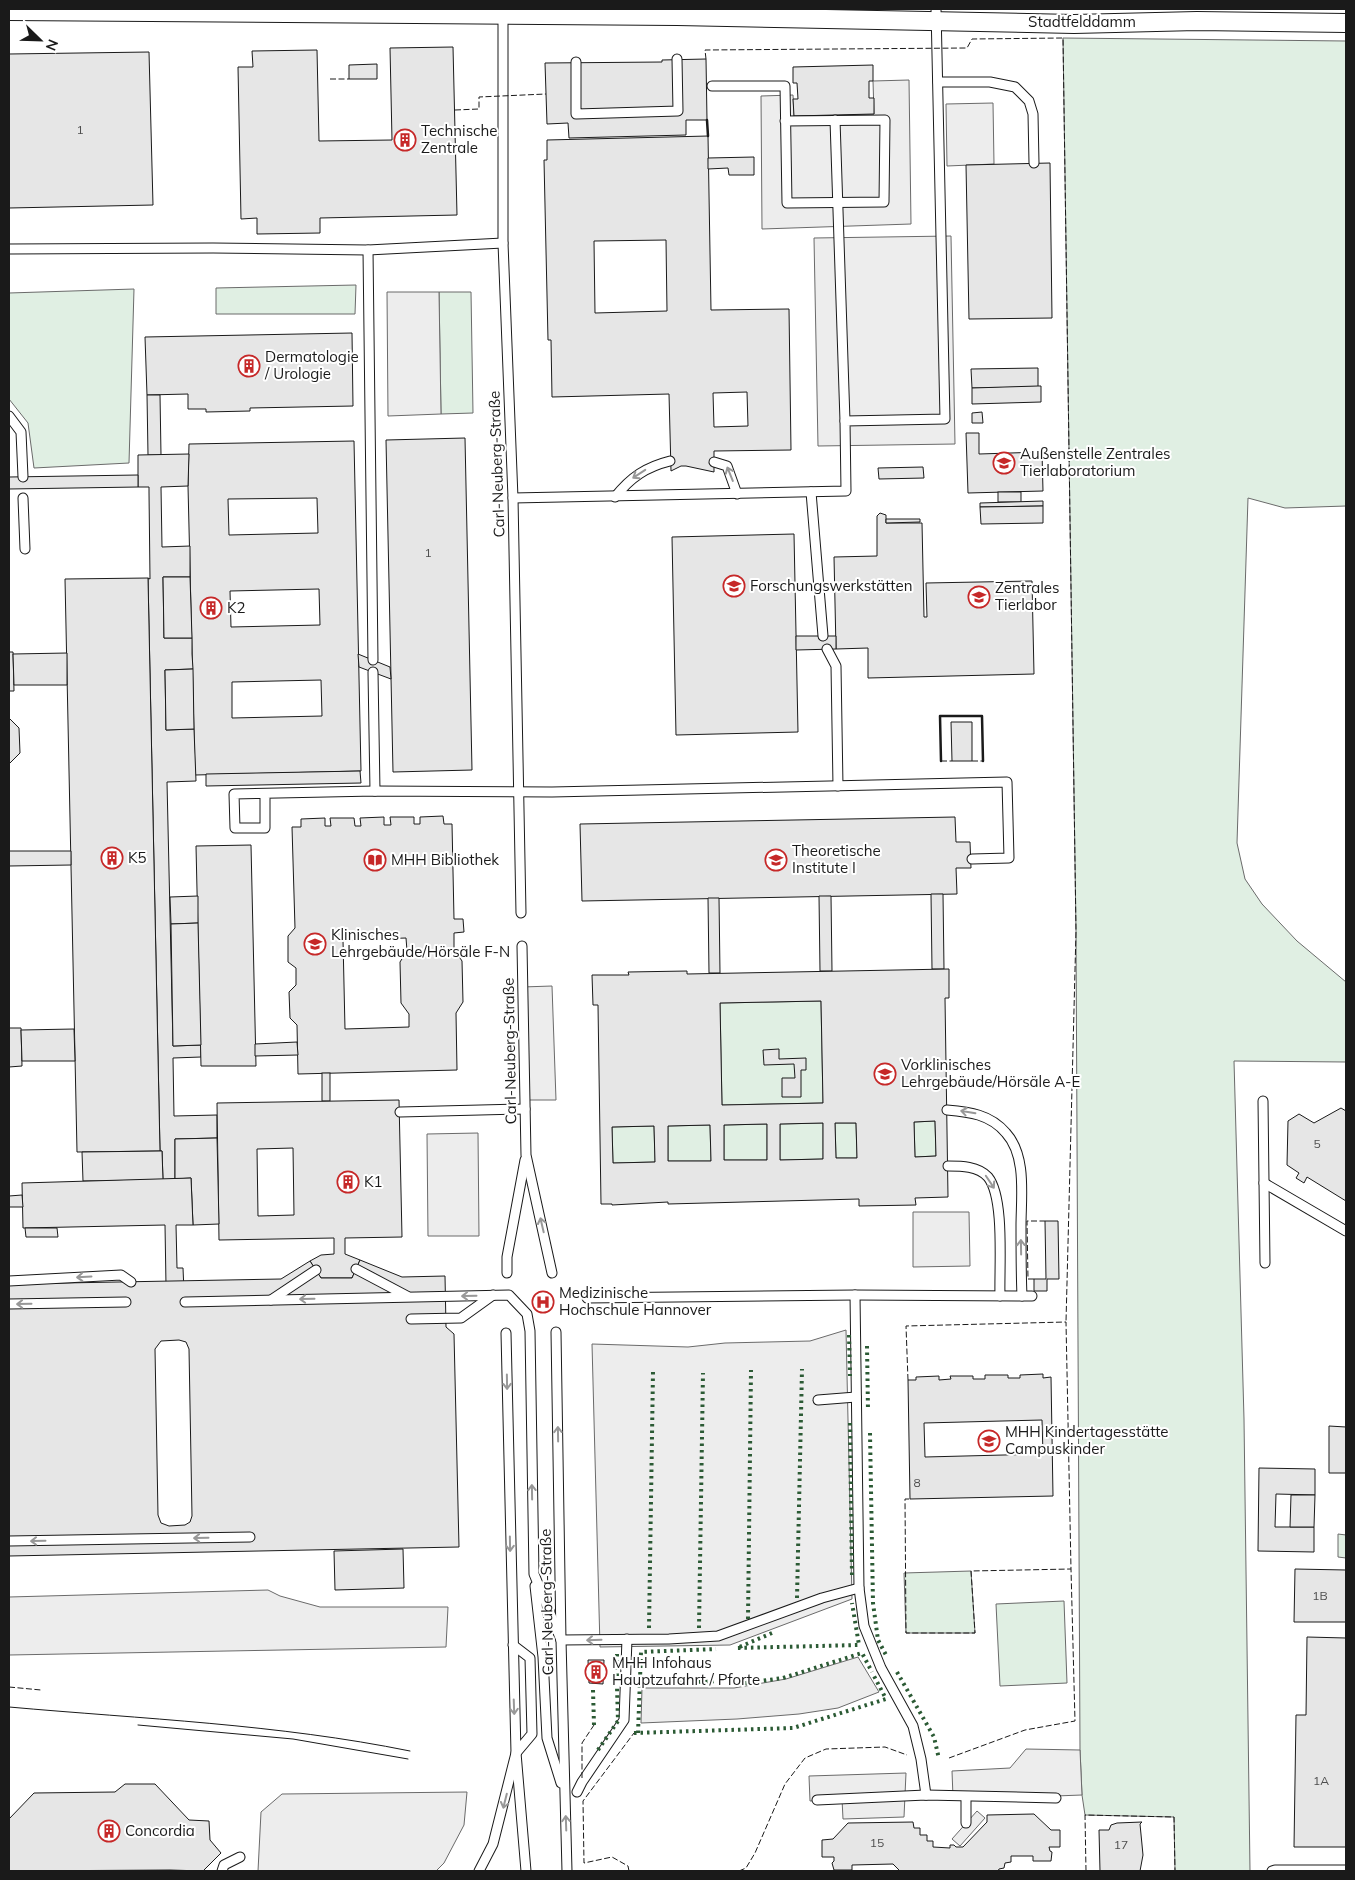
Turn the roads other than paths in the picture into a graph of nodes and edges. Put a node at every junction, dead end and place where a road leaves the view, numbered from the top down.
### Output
1 (9, 11) edge
2 (679, 12) edge
3 (936, 14) edge
4 (503, 16) junction
5 (1346, 22) edge
6 (677, 59) dead end
7 (576, 62) dead end
8 (938, 82) junction
9 (712, 86) dead end
10 (835, 120) junction
11 (785, 121) junction
12 (1034, 163) dead end
13 (838, 202) junction
14 (503, 243) junction
15 (9, 250) edge
16 (368, 250) junction
17 (9, 416) edge
18 (845, 421) junction
19 (670, 462) dead end
20 (714, 462) dead end
21 (23, 476) dead end
22 (811, 492) junction
23 (738, 494) junction
24 (615, 497) junction
25 (23, 498) dead end
26 (513, 498) junction
27 (25, 549) dead end
28 (823, 636) dead end
29 (827, 649) dead end
30 (373, 660) dead end
31 (373, 672) dead end
32 (838, 786) junction
33 (375, 791) junction
34 (518, 793) junction
35 (265, 794) junction
36 (972, 859) dead end
37 (521, 913) dead end
38 (522, 946) dead end
39 (1263, 1101) dead end
40 (525, 1108) junction
41 (947, 1110) dead end
42 (400, 1112) dead end
43 (526, 1155) junction
44 (948, 1166) dead end
45 (1264, 1183) junction
46 (1346, 1231) edge
47 (1266, 1263) dead end
48 (356, 1269) dead end
49 (316, 1270) dead end
50 (507, 1273) dead end
51 (552, 1273) dead end
52 (9, 1281) edge
53 (130, 1282) dead end
54 (493, 1295) junction
55 (855, 1295) junction
56 (1000, 1296) junction
57 (1022, 1296) junction
58 (1032, 1296) dead end
59 (408, 1297) junction
60 (587, 1298) dead end
61 (271, 1300) junction
62 (126, 1302) dead end
63 (184, 1302) dead end
64 (9, 1304) edge
65 (411, 1319) dead end
66 (556, 1332) dead end
67 (506, 1333) dead end
68 (856, 1397) junction
69 (818, 1400) dead end
70 (250, 1537) dead end
71 (9, 1541) edge
72 (534, 1574) junction
73 (859, 1588) junction
74 (627, 1639) junction
75 (561, 1640) junction
76 (512, 1645) junction
77 (516, 1753) junction
78 (577, 1792) dead end
79 (565, 1795) junction
80 (926, 1795) junction
81 (966, 1797) junction
82 (1056, 1798) dead end
83 (817, 1800) dead end
84 (966, 1823) dead end
85 (240, 1857) dead end
86 (1346, 1870) edge
87 (222, 1871) edge
88 (479, 1871) edge
89 (526, 1871) edge
90 (567, 1871) edge
91 (1272, 1871) edge

1 - 4 street, Stadtfelddamm
2 - 3 street, Stadtfelddamm
2 - 4 street, Stadtfelddamm
3 - 5 street, Stadtfelddamm
3 - 8 lane
4 - 14 lane, Carl-Neuberg-Straße
6 - 7 lane
8 - 12 lane
8 - 18 lane
9 - 11 lane
10 - 11 lane
10 - 13 lane
10 - 13 lane
11 - 13 lane
13 - 18 lane
14 - 16 lane
14 - 26 lane, Carl-Neuberg-Straße
15 - 16 lane
16 - 30 lane
17 - 21 lane
18 - 22 lane
19 -> 24 lane
23 -> 20 lane
22 - 23 lane
22 - 28 lane
23 - 24 lane
24 - 26 lane
25 - 27 lane
26 - 34 lane, Carl-Neuberg-Straße
29 - 32 lane
31 - 33 lane
32 - 34 lane
32 - 36 lane
33 - 34 lane
33 - 35 lane
34 - 37 lane, Carl-Neuberg-Straße
35 - 35 lane
38 - 40 lane, Carl-Neuberg-Straße
39 - 45 lane
40 - 42 lane
40 - 43 lane, Carl-Neuberg-Straße
57 -> 41 lane
43 - 50 lane, Carl-Neuberg-Straße
51 -> 43 lane, Carl-Neuberg-Straße
44 -> 56 lane
45 - 46 lane
45 - 47 lane
48 - 59 lane
49 - 61 lane
53 -> 52 lane
54 -> 59 lane
54 - 65 lane
72 -> 54 lane
55 - 56 lane
55 - 60 lane
55 - 68 lane
56 - 57 lane
57 - 58 lane
59 -> 61 lane
61 - 63 lane
62 -> 64 lane
75 -> 66 lane, Carl-Neuberg-Straße
67 -> 76 lane
68 - 69 lane
68 - 73 lane
70 -> 71 lane
72 - 75 lane
72 - 79 lane
73 - 74 lane
73 - 80 lane
74 -> 75 lane
74 - 78 lane
75 - 79 lane, Carl-Neuberg-Straße
76 -> 77 lane
76 - 77 lane
77 -> 88 lane
77 - 89 lane
90 -> 79 lane, Carl-Neuberg-Straße
80 - 81 lane
80 - 83 lane
81 - 82 lane
81 - 84 lane
85 - 87 lane
86 - 91 lane

